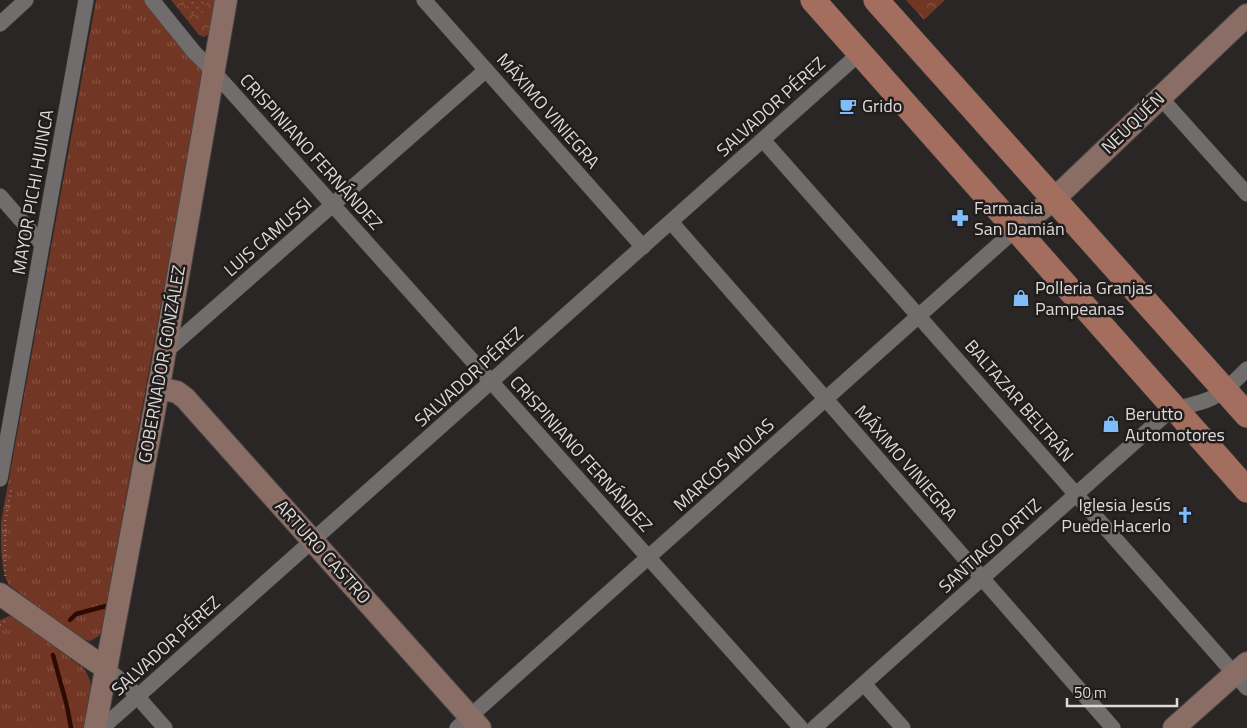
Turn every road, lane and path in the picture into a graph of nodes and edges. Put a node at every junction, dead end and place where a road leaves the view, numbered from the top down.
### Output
1 (26, 0) edge
2 (86, 0) edge
3 (152, 0) edge
4 (165, 0) edge
5 (226, 0) edge
6 (424, 0) edge
7 (813, 0) edge
8 (876, 0) edge
9 (1247, 15) edge
10 (0, 24) edge
11 (860, 53) junction
12 (486, 70) junction
13 (213, 71) junction
14 (1160, 97) junction
15 (763, 140) junction
16 (1247, 194) edge
17 (0, 196) edge
18 (1054, 199) junction
19 (333, 204) junction
20 (670, 222) junction
21 (1016, 229) junction
22 (42, 244) junction
23 (643, 247) junction
24 (919, 316) junction
25 (164, 353) junction
26 (1247, 369) edge
27 (491, 382) junction
28 (158, 388) junction
29 (1225, 390) junction
30 (825, 400) junction
31 (1176, 409) junction
32 (1247, 415) edge
33 (0, 479) edge
34 (1247, 490) edge
35 (1076, 494) junction
36 (313, 541) junction
37 (648, 557) junction
38 (982, 578) junction
39 (0, 594) edge
40 (106, 668) junction
41 (1243, 675) edge
42 (864, 684) junction
43 (138, 696) junction
44 (469, 724) edge
45 (95, 728) edge
46 (102, 728) edge
47 (166, 728) edge
48 (801, 728) edge
49 (814, 728) edge
50 (903, 728) edge
51 (1112, 728) edge
52 (1174, 728) edge

1 - 10 street
2 - 22 street, MAYOR PICHI HUINCA
3 - 13 street, CRISPINIANO FERNÁNDEZ
4 - 13 street, CRISPINIANO FERNÁNDEZ
5 - 13 main road, GOBERNADOR GONZÁLEZ
6 - 12 street, MÁXIMO VINIEGRA
7 - 11 main road
8 - 18 main road
9 - 14 main road, NEUQUÉN
11 - 15 street, SALVADOR PÉREZ
11 - 21 main road
12 - 19 street, LUIS CAMUSSI
12 - 23 street, MÁXIMO VINIEGRA
13 - 19 street, CRISPINIANO FERNÁNDEZ
13 - 25 main road, GOBERNADOR GONZÁLEZ
14 - 16 street
14 - 18 main road, NEUQUÉN
15 - 20 street, SALVADOR PÉREZ
15 - 24 street, BALTAZAR BELTRÁN
17 - 22 street
18 - 21 main road, NEUQUÉN
18 - 29 main road
19 - 25 street, LUIS CAMUSSI
19 - 27 street, CRISPINIANO FERNÁNDEZ
20 - 23 street, SALVADOR PÉREZ
20 - 30 street, MÁXIMO VINIEGRA
21 - 24 street, MARCOS MOLAS
21 - 31 main road
22 - 33 street, MAYOR PICHI HUINCA
23 - 27 street, SALVADOR PÉREZ
24 - 30 street, MARCOS MOLAS
24 - 35 street, BALTAZAR BELTRÁN
25 - 28 main road, GOBERNADOR GONZÁLEZ
26 - 29 street, SANTIAGO ORTIZ
27 - 36 street, SALVADOR PÉREZ
27 - 37 street, CRISPINIANO FERNÁNDEZ
28 - 36 main road, ARTURO CASTRO
28 - 40 main road, GOBERNADOR GONZÁLEZ
29 - 31 street, SANTIAGO ORTIZ
29 - 32 main road
30 - 37 street, MARCOS MOLAS
30 - 38 street, MÁXIMO VINIEGRA
31 - 34 main road
31 - 35 street, SANTIAGO ORTIZ
35 - 38 street, SANTIAGO ORTIZ
35 - 41 street, BALTAZAR BELTRÁN
36 - 43 street, SALVADOR PÉREZ
36 - 44 main road, ARTURO CASTRO
37 - 44 street, MARCOS MOLAS
37 - 48 street, CRISPINIANO FERNÁNDEZ
38 - 42 street, SANTIAGO ORTIZ
38 - 51 street, MÁXIMO VINIEGRA
39 - 40 main road
40 - 43 street
40 - 45 main road, GOBERNADOR GONZÁLEZ
41 - 52 main road
42 - 49 street, SANTIAGO ORTIZ
42 - 50 street
43 - 46 street, SALVADOR PÉREZ
43 - 47 street

